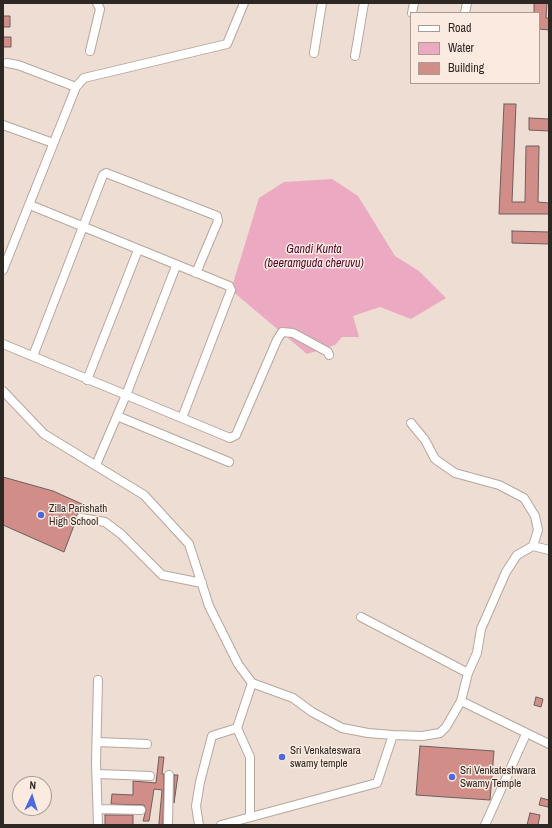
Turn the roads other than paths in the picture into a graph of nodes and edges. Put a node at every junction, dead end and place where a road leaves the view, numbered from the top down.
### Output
1 (97, 3) edge
2 (244, 3) edge
3 (322, 3) edge
4 (364, 3) edge
5 (90, 51) dead end
6 (314, 53) dead end
7 (355, 56) dead end
8 (7, 63) dead end
9 (76, 87) junction
10 (3, 125) edge
11 (53, 143) junction
12 (30, 205) junction
13 (83, 227) junction
14 (138, 250) junction
15 (176, 266) junction
16 (3, 268) edge
17 (196, 273) junction
18 (3, 344) edge
19 (329, 355) dead end
20 (33, 356) junction
21 (87, 380) junction
22 (3, 391) edge
23 (126, 395) junction
24 (117, 416) junction
25 (182, 418) junction
26 (411, 423) dead end
27 (229, 462) dead end
28 (96, 465) junction
29 (81, 518) dead end
30 (534, 546) junction
31 (549, 550) edge
32 (202, 583) junction
33 (361, 617) dead end
34 (468, 673) junction
35 (98, 680) dead end
36 (252, 683) junction
37 (461, 701) junction
38 (237, 728) junction
39 (526, 734) junction
40 (393, 735) junction
41 (97, 742) junction
42 (147, 744) dead end
43 (549, 744) edge
44 (98, 774) junction
45 (169, 775) dead end
46 (150, 776) dead end
47 (98, 810) junction
48 (140, 810) dead end
49 (250, 817) junction
50 (98, 825) edge
51 (168, 825) edge
52 (199, 825) edge
53 (221, 825) edge
54 (485, 825) edge

1 - 5 street
2 - 9 street
3 - 6 street
4 - 7 street
8 - 9 street
9 - 11 street
10 - 11 street
11 - 12 street
12 - 13 street
12 - 16 street
13 - 14 street
13 - 17 street
13 - 20 street
14 - 15 street
14 - 21 street
15 - 17 street
15 - 23 street
17 - 25 street
18 - 20 street
19 - 25 street
20 - 21 street
21 - 23 street
22 - 28 street
23 - 24 street
23 - 25 street
24 - 27 street
24 - 28 street
26 - 30 street
28 - 32 street
29 - 32 street
30 - 31 street
30 - 34 street
32 - 36 street
33 - 34 street
34 - 37 street
35 - 41 street
36 - 38 street
36 - 40 street
37 - 39 street
37 - 40 street
38 - 49 street
38 - 52 street
39 - 43 street
39 - 54 street
40 - 49 street
41 - 42 street
41 - 44 street
44 - 46 street
44 - 47 street
45 - 51 street
47 - 48 street
47 - 50 street
49 - 53 street

